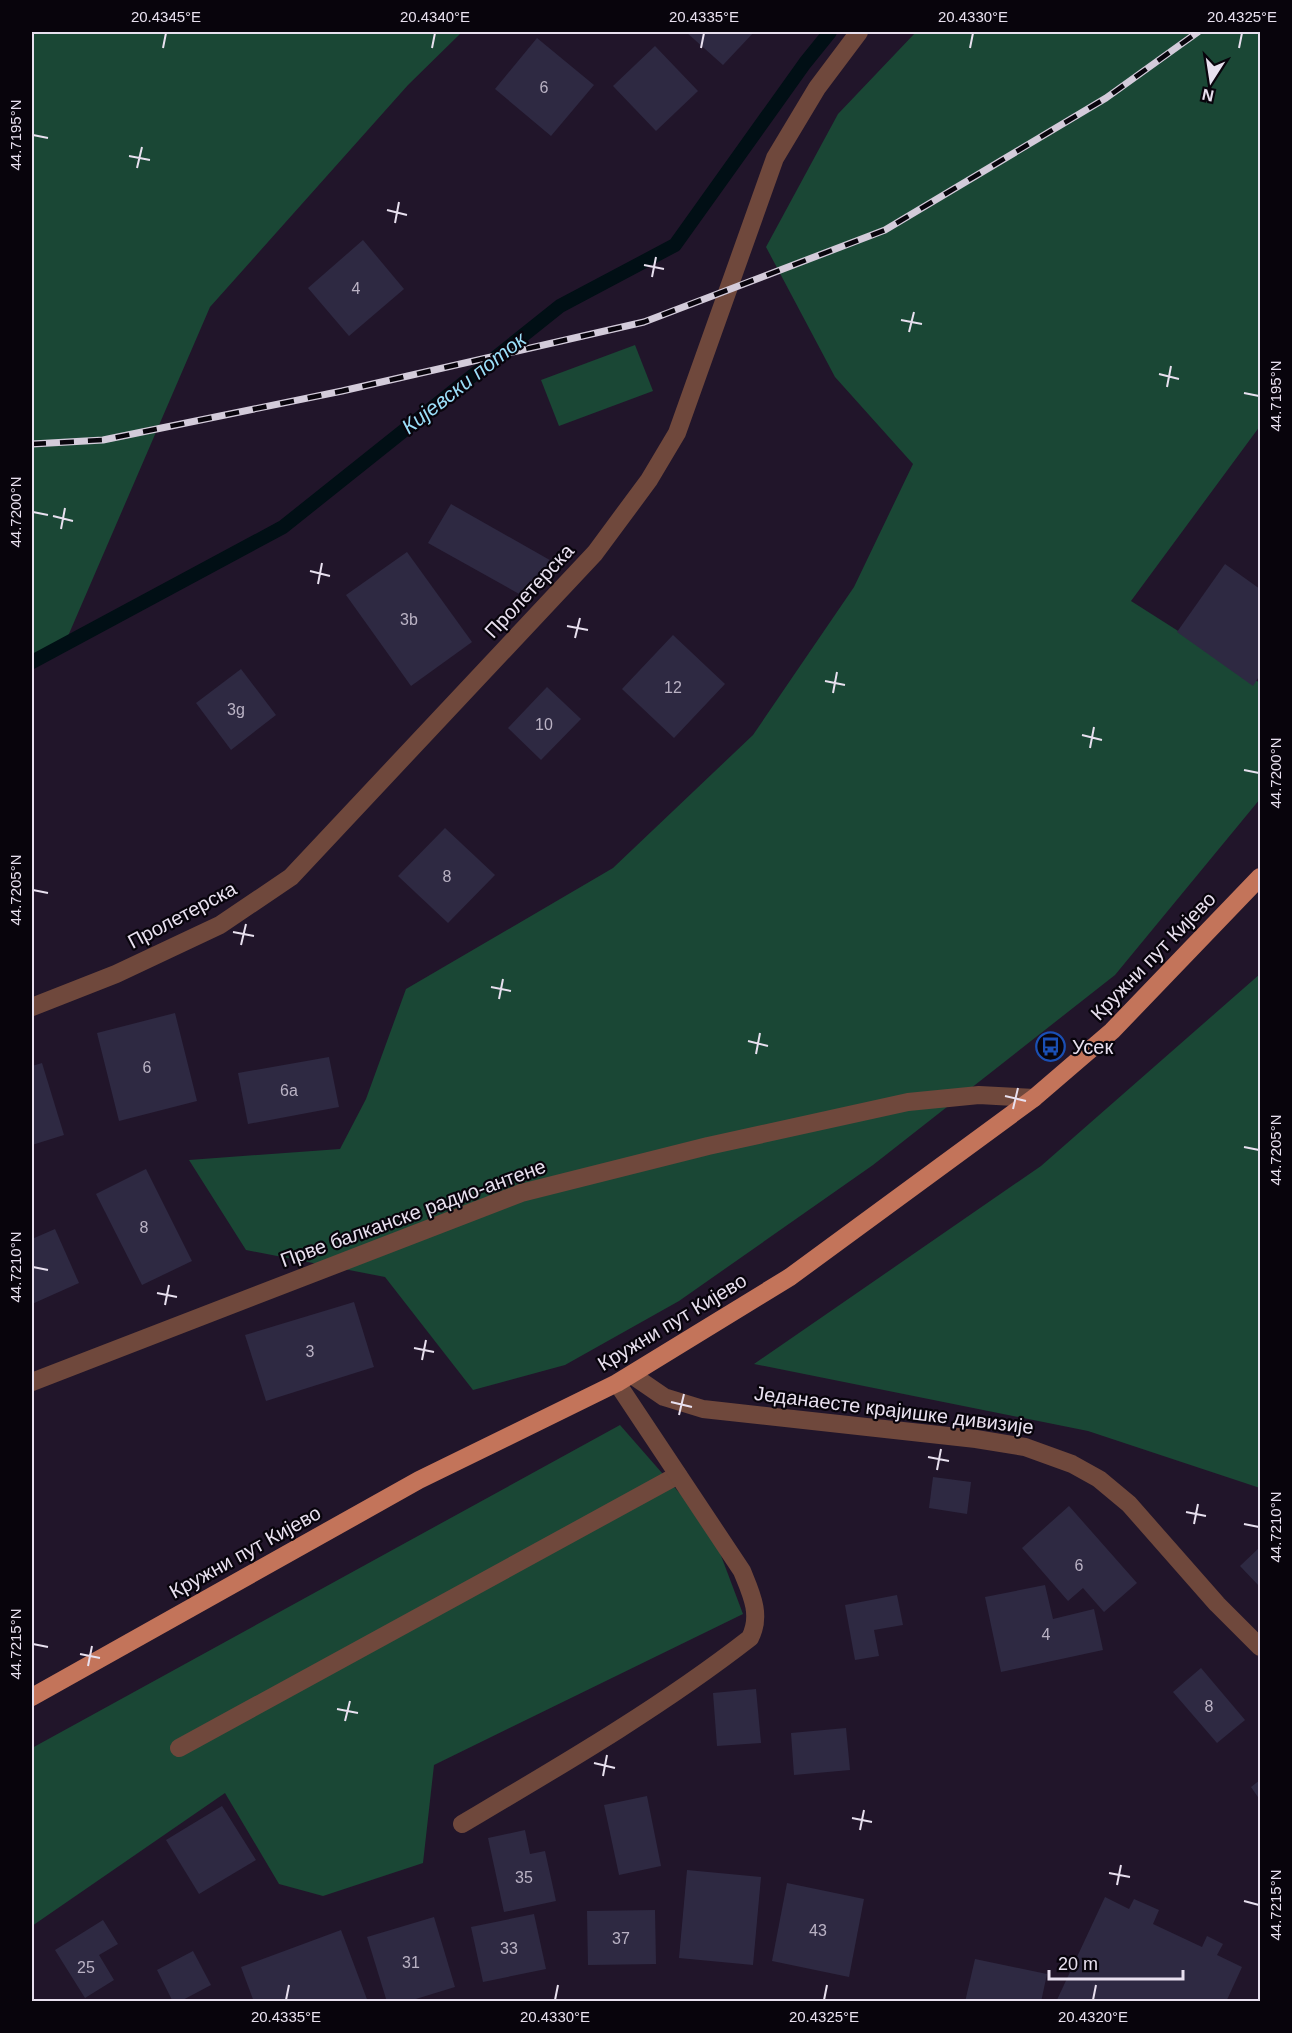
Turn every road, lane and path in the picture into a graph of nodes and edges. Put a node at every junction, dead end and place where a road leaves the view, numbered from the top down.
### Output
1 (860, 32) edge
2 (1260, 877) edge
3 (32, 1007) edge
4 (1034, 1098) junction
5 (624, 1379) junction
6 (32, 1382) edge
7 (678, 1475) junction
8 (1260, 1647) edge
9 (32, 1697) edge
10 (179, 1748) dead end
11 (462, 1824) dead end

1 - 3 street, Пролетерска
2 - 4 main road, Кружни пут Кијево
4 - 5 main road, Кружни пут Кијево
4 - 6 street, Прве балканске радио-антене
5 - 7 street
5 - 8 street, Једанаесте крајишке дивизије
5 - 9 main road, Кружни пут Кијево
7 - 10 street
7 - 11 street

